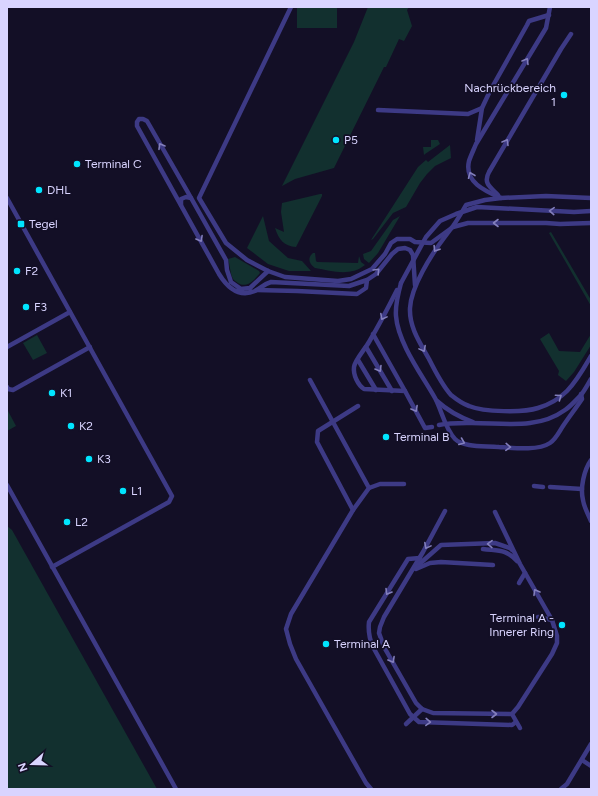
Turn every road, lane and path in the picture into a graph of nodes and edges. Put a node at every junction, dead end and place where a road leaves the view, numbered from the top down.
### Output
1 (291, 7) edge
2 (550, 7) edge
3 (549, 15) junction
4 (571, 34) dead end
5 (482, 108) junction
6 (378, 110) dead end
7 (476, 144) junction
8 (7, 198) edge
9 (191, 198) junction
10 (501, 198) junction
11 (591, 198) edge
12 (181, 205) junction
13 (591, 211) edge
14 (591, 222) edge
15 (453, 227) junction
16 (268, 272) junction
17 (366, 280) junction
18 (401, 283) junction
19 (415, 285) junction
20 (257, 290) junction
21 (70, 312) junction
22 (374, 334) junction
23 (7, 347) edge
24 (90, 347) junction
25 (366, 347) junction
26 (591, 356) edge
27 (358, 360) junction
28 (310, 380) dead end
29 (591, 380) edge
30 (7, 387) edge
31 (376, 390) junction
32 (392, 391) junction
33 (405, 391) junction
34 (581, 394) junction
35 (436, 400) junction
36 (358, 406) dead end
37 (333, 422) junction
38 (476, 422) junction
39 (446, 423) junction
40 (439, 425) dead end
41 (432, 427) dead end
42 (591, 460) edge
43 (404, 484) dead end
44 (7, 485) edge
45 (534, 486) dead end
46 (543, 487) dead end
47 (550, 487) dead end
48 (369, 488) junction
49 (582, 489) junction
50 (353, 510) junction
51 (445, 511) dead end
52 (495, 512) dead end
53 (591, 521) edge
54 (483, 549) dead end
55 (420, 558) junction
56 (520, 564) junction
57 (493, 565) dead end
58 (52, 567) junction
59 (412, 570) junction
60 (525, 573) junction
61 (519, 583) dead end
62 (538, 617) dead end
63 (552, 620) junction
64 (422, 709) junction
65 (512, 714) junction
66 (516, 722) junction
67 (406, 724) dead end
68 (520, 728) dead end
69 (591, 744) edge
70 (582, 760) junction
71 (591, 766) edge
72 (176, 789) edge
73 (371, 789) edge
74 (561, 789) edge

1 - 16 lane
2 - 3 lane
3 - 5 lane
7 -> 3 lane
10 -> 4 lane
5 - 6 lane
5 - 7 lane
10 -> 7 lane
8 - 21 lane
9 - 12 lane
9 -> 12 lane
9 - 16 lane
10 - 11 lane
10 - 15 lane
12 -> 20 lane
13 -> 18 lane, bridge
14 -> 15 lane
15 - 16 lane
15 -> 19 lane
17 -> 19 lane
17 - 20 lane
17 - 20 lane
18 -> 22 lane
18 - 35 lane
19 -> 26 lane
21 - 23 lane
21 - 24 lane
22 - 25 lane
22 - 33 lane
24 - 30 lane
24 - 58 lane
25 - 27 lane
25 -> 32 lane
27 - 31 lane
27 - 31 lane
28 - 37 lane
29 - 34 lane
31 - 32 lane
32 - 33 lane
33 -> 41 lane
34 - 38 lane
39 -> 34 lane
35 - 38 lane
35 - 39 lane
36 - 37 lane
37 - 48 lane
37 - 50 lane
38 - 39 lane
39 - 40 lane
42 - 49 lane
43 - 48 lane
44 - 58 lane
45 - 46 lane
47 - 49 lane
48 - 50 lane
49 - 53 lane
50 - 73 lane
51 -> 55 lane
52 - 56 lane
54 - 56 lane
55 - 59 lane
55 -> 66 lane
56 -> 59 lane
56 - 60 lane
57 - 59 lane
58 - 72 lane
59 -> 64 lane
60 - 61 lane
63 -> 60 lane
62 - 63 lane
63 - 65 lane
64 -> 65 lane
64 - 67 lane
65 - 66 lane
66 - 68 lane
69 - 70 lane
70 - 71 lane
70 - 74 lane

